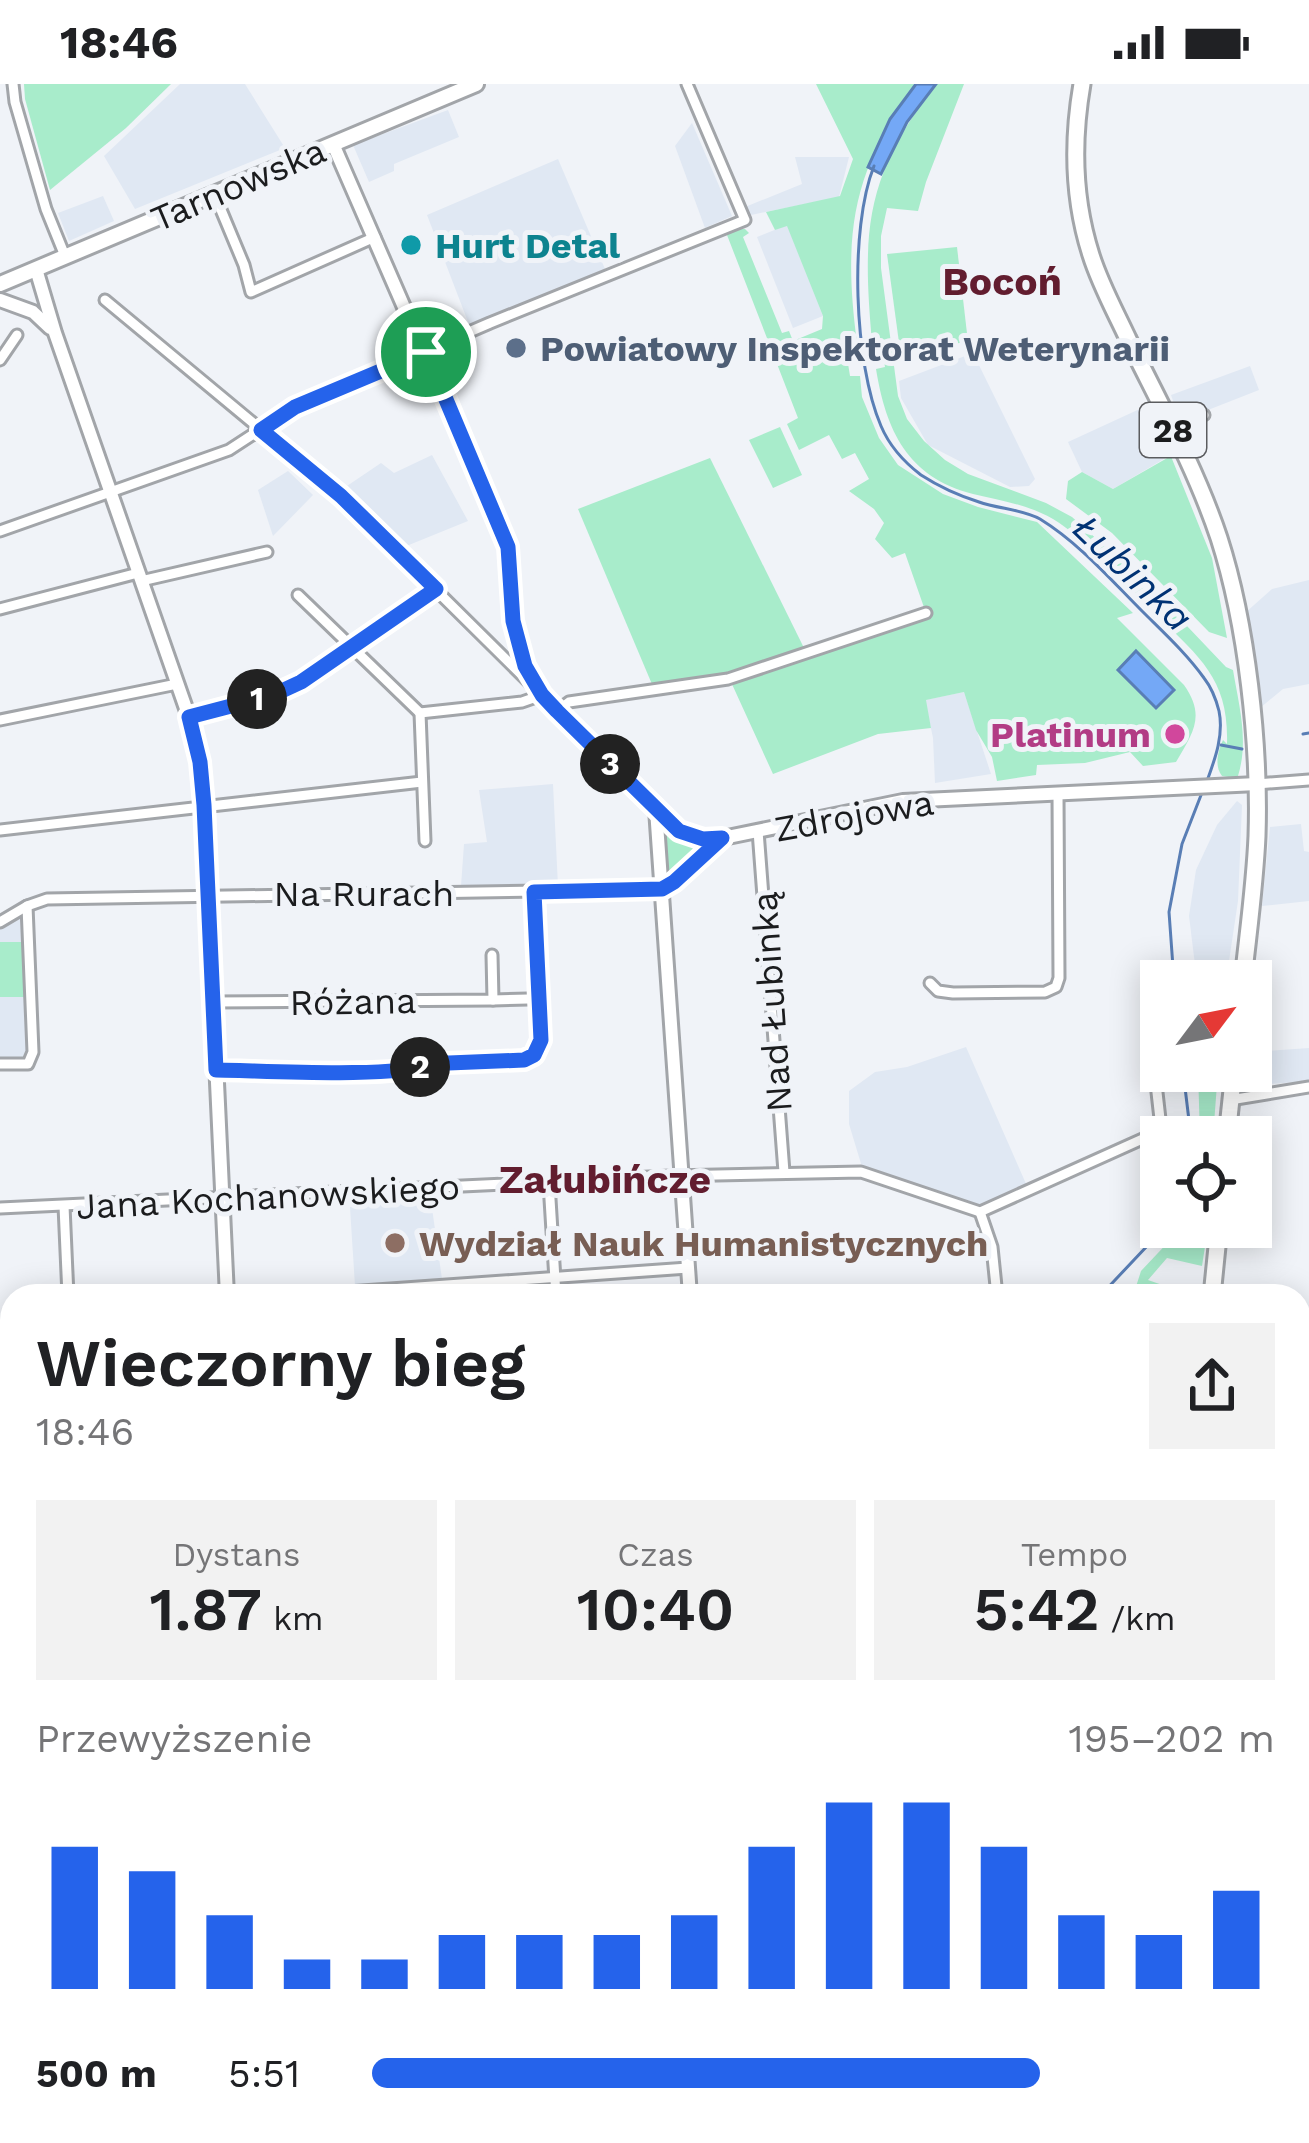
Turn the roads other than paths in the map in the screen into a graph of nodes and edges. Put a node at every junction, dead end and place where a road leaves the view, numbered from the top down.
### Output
1 (13, 84) edge
2 (476, 84) edge
3 (687, 84) edge
4 (1082, 84) edge
5 (334, 144) junction
6 (214, 194) junction
7 (376, 237) junction
8 (65, 256) junction
9 (36, 269) junction
10 (0, 284) edge
11 (0, 300) edge
12 (105, 300) dead end
13 (55, 333) junction
14 (17, 335) dead end
15 (426, 352) junction
16 (0, 360) edge
17 (1204, 415) dead end
18 (1172, 429) junction
19 (261, 430) junction
20 (111, 493) junction
21 (0, 531) edge
22 (267, 552) dead end
23 (140, 577) junction
24 (436, 589) junction
25 (298, 596) dead end
26 (0, 609) edge
27 (926, 613) dead end
28 (352, 647) junction
29 (177, 684) junction
30 (542, 695) junction
31 (557, 711) junction
32 (420, 713) junction
33 (189, 717) junction
34 (0, 720) edge
35 (1309, 780) edge
36 (422, 782) junction
37 (1257, 784) junction
38 (1058, 794) junction
39 (204, 805) junction
40 (656, 808) junction
41 (0, 830) edge
42 (758, 831) junction
43 (722, 838) junction
44 (425, 841) dead end
45 (662, 889) junction
46 (534, 892) junction
47 (208, 895) junction
48 (27, 905) junction
49 (0, 922) edge
50 (492, 955) dead end
51 (1246, 960) edge
52 (930, 983) dead end
53 (528, 999) dead end
54 (493, 1000) junction
55 (212, 1002) junction
56 (0, 1064) edge
57 (216, 1070) junction
58 (1309, 1088) edge
59 (1157, 1092) edge
60 (1231, 1092) edge
61 (1230, 1100) junction
62 (1229, 1116) edge
63 (784, 1172) junction
64 (681, 1177) junction
65 (549, 1183) junction
66 (222, 1199) junction
67 (64, 1206) junction
68 (0, 1208) edge
69 (980, 1212) junction
70 (1217, 1248) edge
71 (688, 1268) junction
72 (555, 1278) junction
73 (67, 1284) edge
74 (226, 1284) edge
75 (467, 1284) edge
76 (555, 1284) edge
77 (689, 1284) edge
78 (996, 1284) edge
79 (1213, 1284) edge

1 - 8 street
2 - 5 main road, Tarnowska
3 - 15 street
4 - 18 main road, 28
5 - 6 main road, Tarnowska
5 - 7 street
6 - 7 street
6 - 8 main road, Tarnowska
7 - 15 street
8 - 9 main road, Tarnowska
9 - 10 main road, Tarnowska
9 - 13 street
11 - 13 street
12 - 19 street, Zdrojowa
13 - 20 street
14 - 16 street
15 - 19 street
15 - 30 street
17 - 18 street
18 - 37 main road, 28
19 - 20 street
19 - 24 street, Zdrojowa
20 - 21 street
20 - 23 street
22 - 23 street
23 - 26 street
23 - 29 street
24 - 28 street
24 - 30 street, Zdrojowa
25 - 28 street
27 - 31 street
28 - 32 street
28 - 33 street
29 - 33 street
29 - 34 street
30 - 31 street, Zdrojowa
30 - 32 street
31 - 40 street, Zdrojowa
32 - 36 street
33 - 39 street
35 - 37 street, Zdrojowa
36 - 39 street
36 - 44 street
37 - 38 street, Zdrojowa
37 - 51 main road, 28
38 - 42 street, Zdrojowa
38 - 52 street
39 - 41 street
39 - 47 street
40 - 43 street, Zdrojowa
40 - 45 street
42 - 43 street, Zdrojowa
42 - 63 street, Nad Łubinką
43 - 45 street
45 - 46 street, Na Rurach
45 - 64 street
46 - 47 street, Na Rurach
46 - 57 street
47 - 48 street, Na Rurach
47 - 55 street
48 - 49 street, Na Rurach
48 - 56 street
50 - 54 street
53 - 54 street, Różana
54 - 55 street, Różana
55 - 57 street
57 - 66 street
58 - 61 street
59 - 69 street
60 - 61 main road
61 - 62 main road
63 - 64 street, Jana Kochanowskiego
63 - 69 street, Jana Kochanowskiego
64 - 65 street, Jana Kochanowskiego
64 - 71 street
65 - 66 street, Jana Kochanowskiego
65 - 72 street
66 - 67 street, Jana Kochanowskiego
66 - 74 street
67 - 68 street, Jana Kochanowskiego
67 - 73 street
69 - 78 street
70 - 79 main road
71 - 72 street
71 - 77 street
72 - 75 street
72 - 76 street

